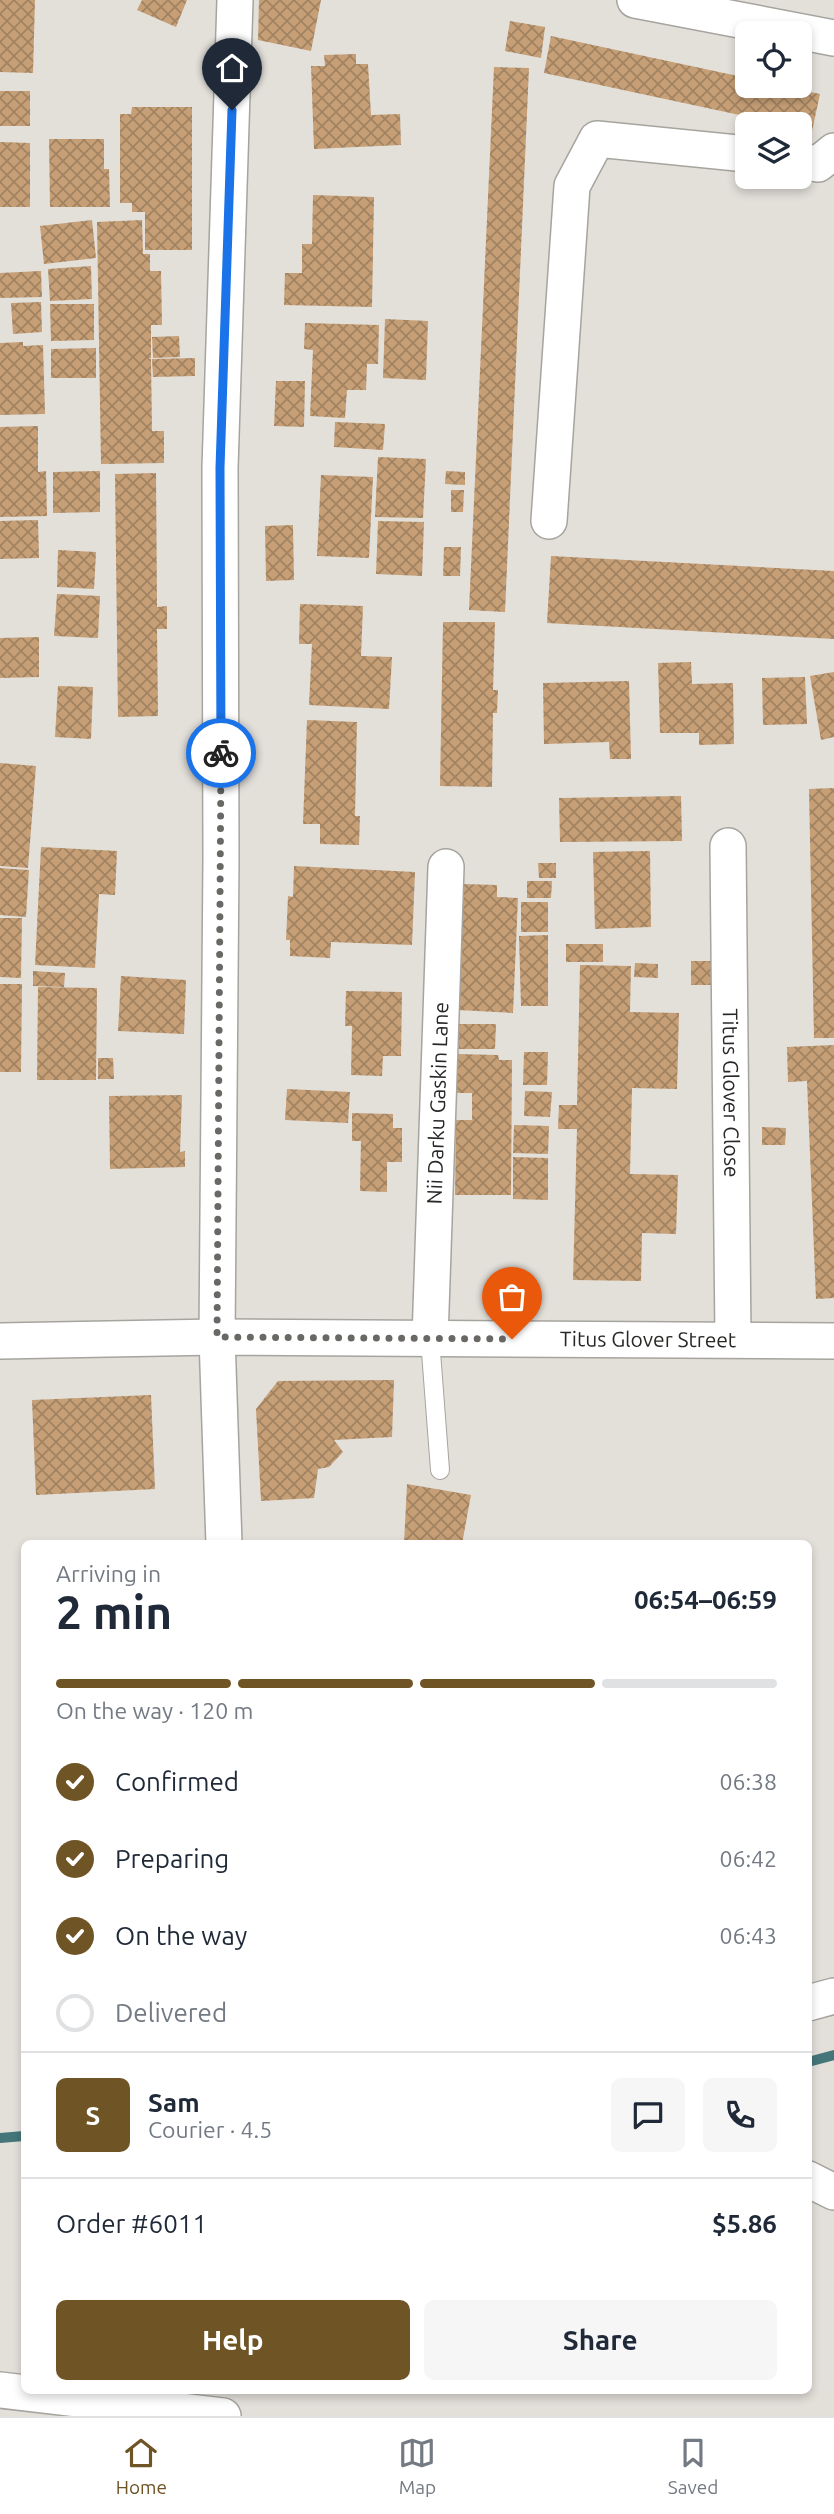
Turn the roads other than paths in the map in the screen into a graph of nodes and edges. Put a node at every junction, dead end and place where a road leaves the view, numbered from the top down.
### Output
1 (235, 0) edge
2 (635, 0) edge
3 (834, 38) edge
4 (834, 151) edge
5 (735, 153) edge
6 (812, 163) edge
7 (549, 521) dead end
8 (727, 846) dead end
9 (446, 867) dead end
10 (217, 1337) junction
11 (430, 1339) junction
12 (733, 1339) junction
13 (0, 1341) edge
14 (834, 1341) edge
15 (440, 1470) dead end
16 (224, 1540) edge
17 (834, 1996) edge
18 (812, 2002) edge
19 (812, 2181) edge
20 (834, 2192) edge
21 (0, 2390) edge
22 (21, 2392) edge
23 (34, 2394) edge
24 (224, 2394) edge
25 (223, 2416) edge

1 - 10 street
2 - 3 street
4 - 6 street
5 - 7 street
8 - 12 street, Titus Glover Close
9 - 11 street, Nii Darku Gaskin Lane
10 - 11 street, Titus Glover Street
10 - 13 street, Titus Glover Street
10 - 16 street
11 - 12 street, Titus Glover Street
11 - 15 lane
12 - 14 street, Titus Glover Street
17 - 18 street
19 - 20 street
21 - 22 street
23 - 25 street
24 - 25 street

